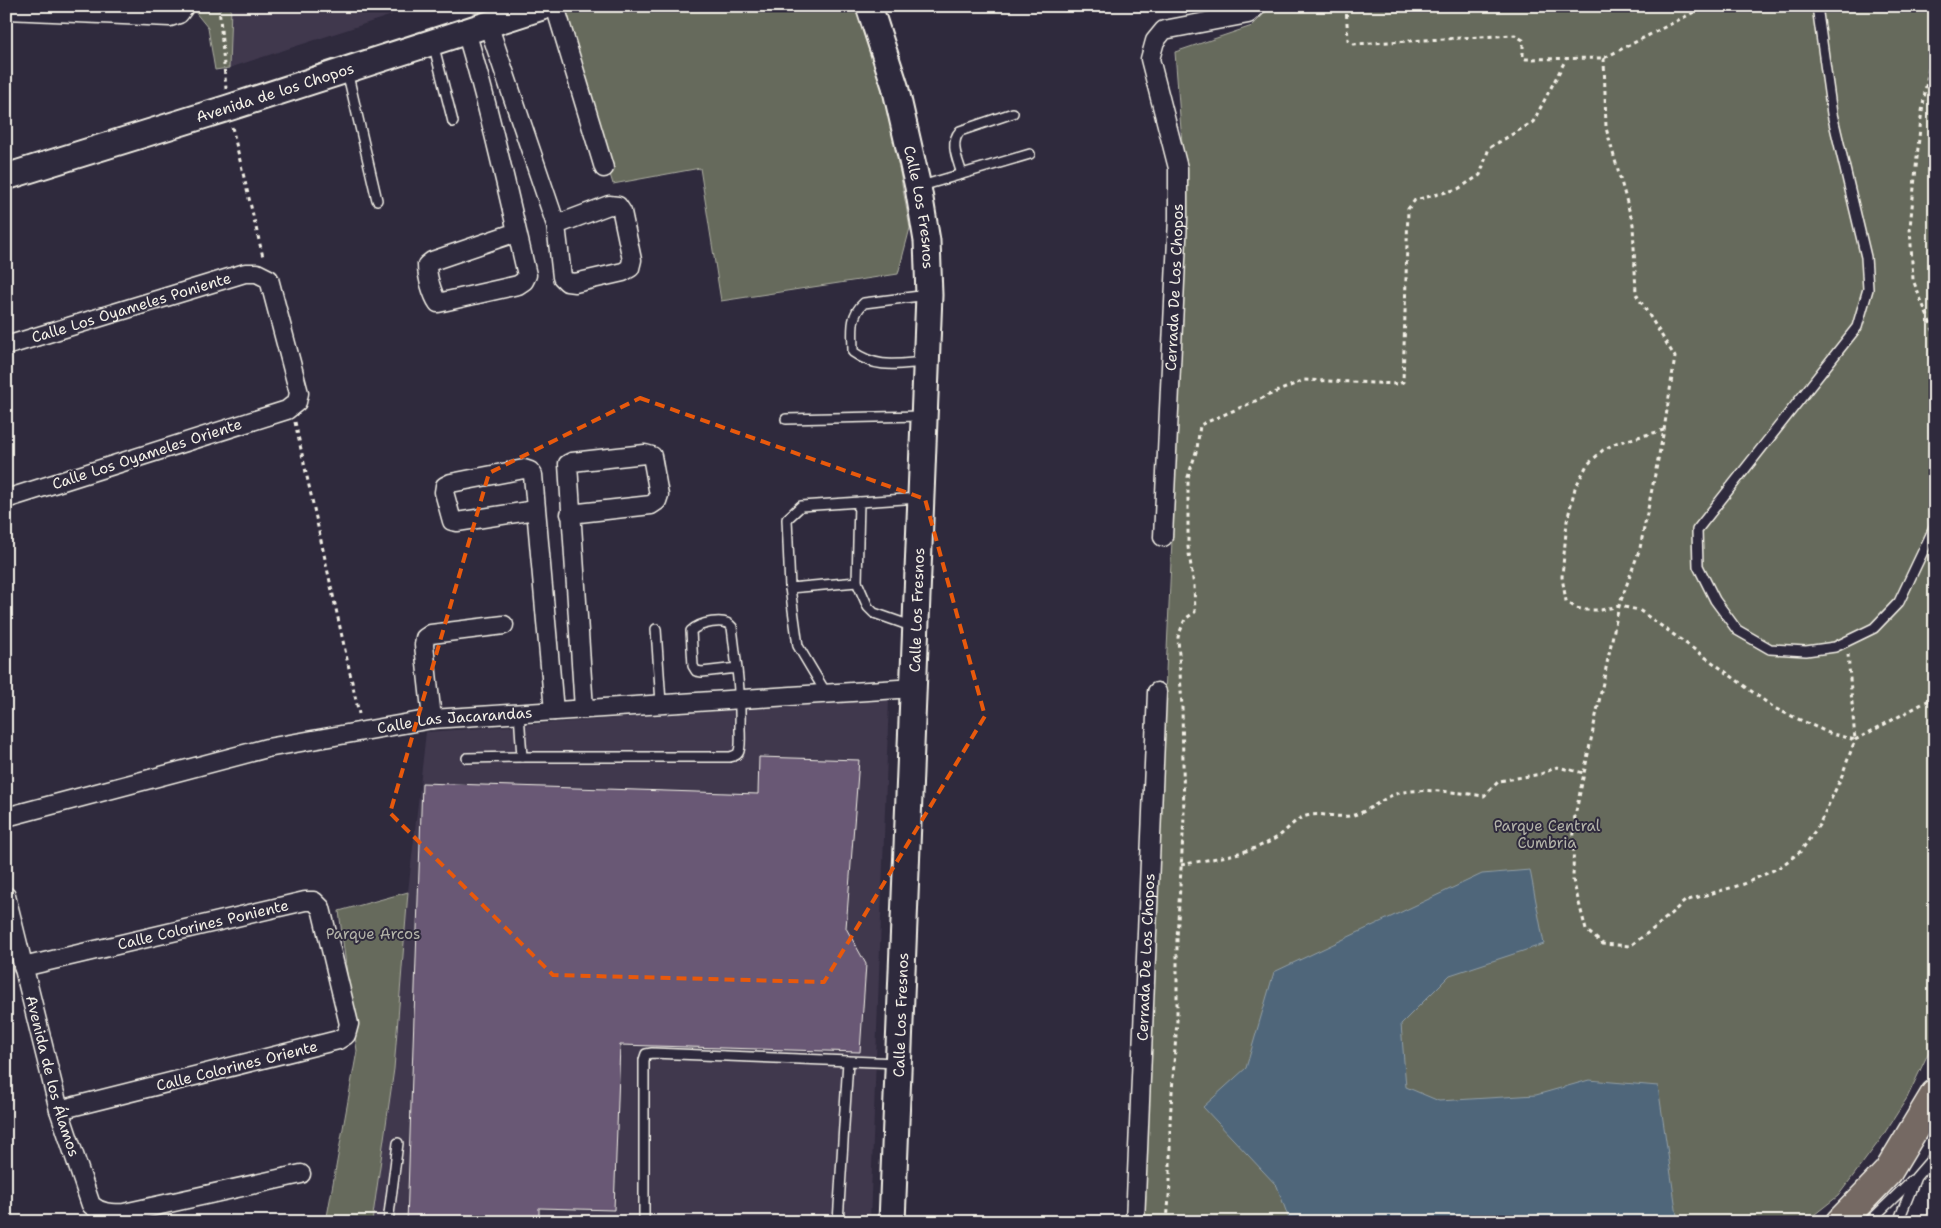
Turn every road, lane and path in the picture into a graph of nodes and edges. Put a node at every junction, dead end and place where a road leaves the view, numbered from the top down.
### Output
1 (185, 6) edge
2 (219, 6) edge
3 (544, 6) edge
4 (555, 6) edge
5 (869, 6) edge
6 (1346, 6) edge
7 (1706, 6) edge
8 (1817, 6) edge
9 (1257, 7) edge
10 (6, 10) edge
11 (477, 28) junction
12 (1935, 30) edge
13 (433, 43) junction
14 (1604, 58) junction
15 (1566, 59) junction
16 (347, 69) junction
17 (228, 108) junction
18 (1013, 113) dead end
19 (454, 122) dead end
20 (1030, 154) dead end
21 (604, 168) dead end
22 (962, 174) junction
23 (6, 177) edge
24 (918, 187) junction
25 (377, 200) dead end
26 (556, 225) junction
27 (517, 232) junction
28 (263, 276) junction
29 (929, 295) junction
30 (1935, 335) edge
31 (6, 346) edge
32 (926, 362) junction
33 (289, 408) junction
34 (924, 416) junction
35 (786, 419) dead end
36 (1664, 430) junction
37 (921, 498) junction
38 (6, 499) edge
39 (859, 502) junction
40 (535, 510) junction
41 (570, 514) junction
42 (1935, 526) edge
43 (1164, 537) dead end
44 (858, 582) junction
45 (790, 588) junction
46 (1618, 606) junction
47 (504, 625) dead end
48 (916, 627) junction
49 (656, 629) dead end
50 (1835, 647) junction
51 (736, 668) junction
52 (914, 688) junction
53 (1157, 692) dead end
54 (826, 693) junction
55 (1935, 698) edge
56 (740, 699) junction
57 (660, 703) junction
58 (584, 709) junction
59 (554, 711) junction
60 (519, 713) junction
61 (432, 719) junction
62 (363, 730) junction
63 (1855, 740) junction
64 (522, 757) junction
65 (467, 758) dead end
66 (1584, 773) junction
67 (6, 817) edge
68 (1181, 865) junction
69 (6, 896) edge
70 (23, 967) junction
71 (335, 967) joint
72 (848, 1061) junction
73 (899, 1063) junction
74 (1935, 1094) edge
75 (59, 1110) junction
76 (398, 1143) dead end
77 (1935, 1155) edge
78 (301, 1174) dead end
79 (1916, 1176) junction
80 (388, 1222) edge
81 (644, 1222) edge
82 (838, 1222) edge
83 (892, 1222) edge
84 (1135, 1222) edge
85 (1167, 1222) edge
86 (1840, 1222) edge
87 (1869, 1222) edge
88 (1898, 1222) edge

1 - 10 street
2 - 17 path
3 - 11 street, Avenida de los Chopos
4 - 21 street
5 - 24 street, Calle Los Fresnos
6 - 15 path
7 - 14 path
8 - 50 lane
9 - 43 street, Cerrada De Los Chopos
11 - 13 street, Avenida de los Chopos
11 - 26 street
11 - 27 street
12 - 30 path
13 - 16 street, Avenida de los Chopos
13 - 19 lane
14 - 15 path
14 - 36 path
15 - 68 path
16 - 17 street, Avenida de los Chopos
16 - 25 lane
17 - 23 street, Avenida de los Chopos
17 - 28 path
18 - 22 lane
20 - 22 lane
22 - 24 lane
24 - 29 street, Calle Los Fresnos
26 - 26 street
27 - 27 street
28 - 31 street, Calle Los Oyameles Poniente
28 - 33 street
29 - 32 street, Calle Los Fresnos
29 - 32 lane
32 - 34 street, Calle Los Fresnos
33 - 38 street, Calle Los Oyameles Oriente
33 - 62 path
34 - 35 lane
34 - 37 street, Calle Los Fresnos
36 - 46 path
36 - 46 path
37 - 39 lane
37 - 48 street, Calle Los Fresnos
39 - 44 lane
39 - 45 lane
40 - 40 street
40 - 59 street
41 - 41 street
41 - 58 street
42 - 50 lane
44 - 45 lane
44 - 48 lane
45 - 54 lane
46 - 63 path
46 - 66 path
47 - 61 street
48 - 52 street, Calle Los Fresnos
49 - 57 lane
50 - 63 path
51 - 51 lane
51 - 56 lane
52 - 54 street, Calle Las Jacarandas
52 - 73 street, Calle Los Fresnos
53 - 84 street, Cerrada De Los Chopos
54 - 56 street, Calle Las Jacarandas
55 - 63 path
56 - 57 street, Calle Las Jacarandas
56 - 64 lane
57 - 58 street, Calle Las Jacarandas
58 - 59 street, Calle Las Jacarandas
59 - 60 street, Calle Las Jacarandas
60 - 61 street, Calle Las Jacarandas
60 - 64 lane
61 - 62 street, Calle Las Jacarandas
62 - 67 street, Calle Las Jacarandas
63 - 66 path
64 - 65 lane
66 - 68 path
68 - 85 path
69 - 70 street, Avenida de los Álamos
70 - 71 street, Calle Colorines Poniente
70 - 75 street, Avenida de los Álamos
71 - 75 street, Calle Colorines Oriente
72 - 73 lane
72 - 81 lane
72 - 82 lane
73 - 83 street, Calle Los Fresnos
74 - 86 main road
75 - 78 street, Avenida de los Álamos
76 - 80 lane
77 - 79 lane
79 - 87 lane
79 - 88 lane

